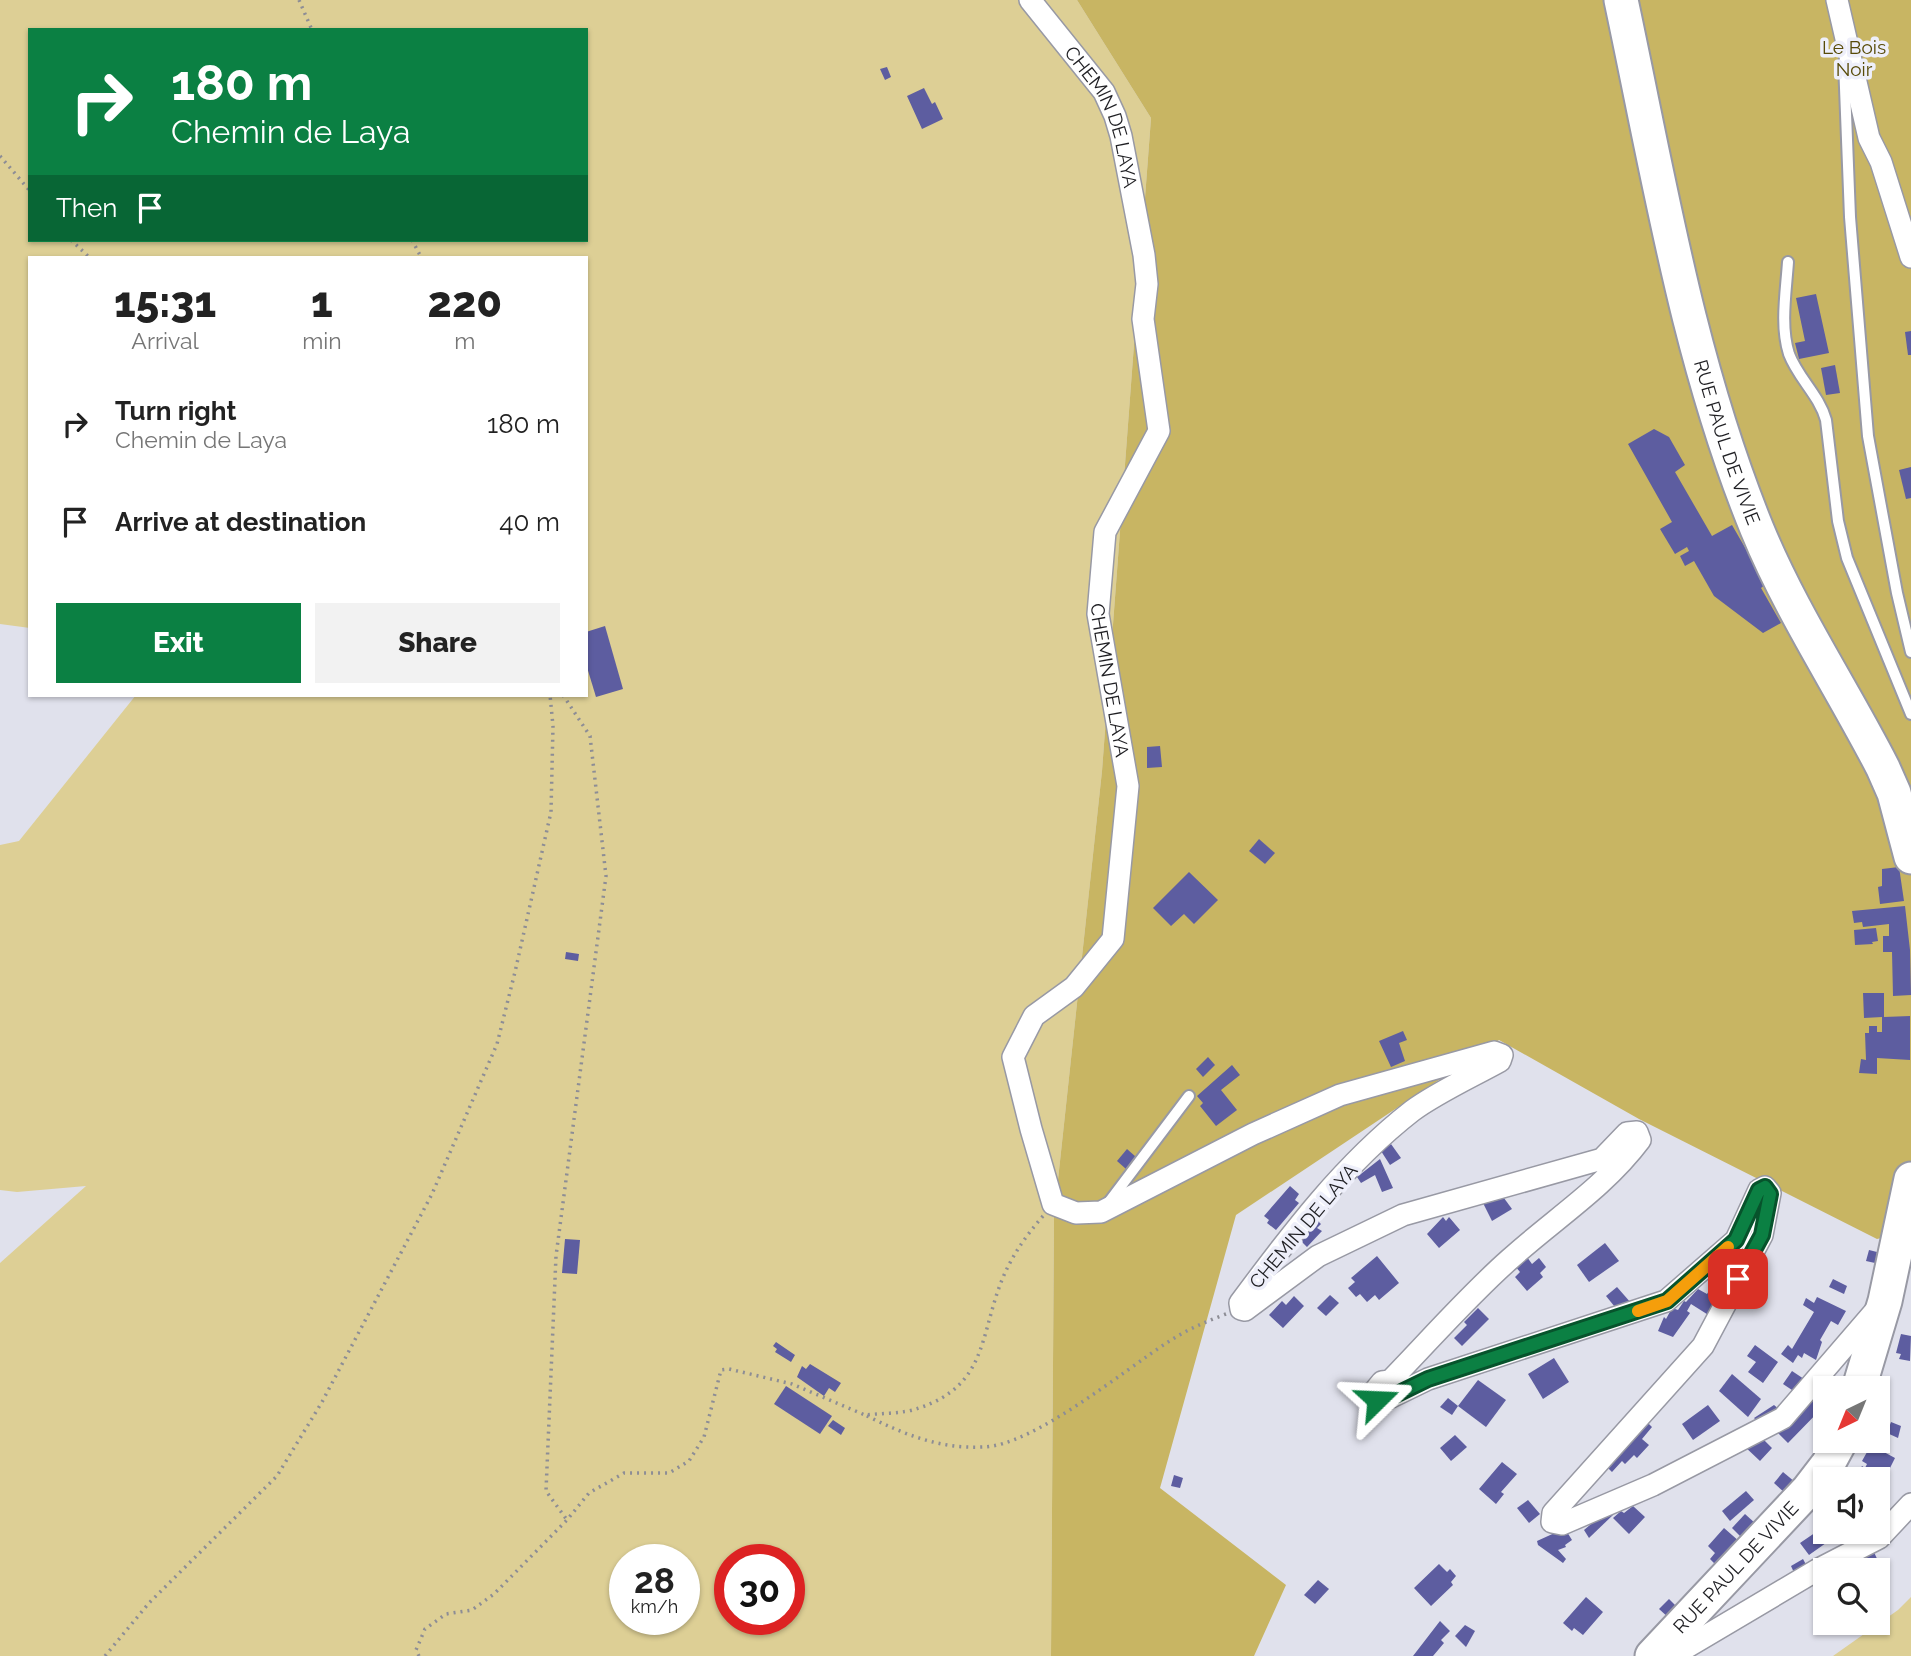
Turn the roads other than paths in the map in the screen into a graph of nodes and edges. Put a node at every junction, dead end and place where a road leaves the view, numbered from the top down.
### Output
1 (1030, 0) edge
2 (1621, 0) edge
3 (1837, 0) edge
4 (1844, 38) junction
5 (1911, 257) edge
6 (1788, 262) dead end
7 (1911, 652) edge
8 (1911, 714) edge
9 (1911, 857) edge
10 (1189, 1096) dead end
11 (1911, 1179) edge
12 (1101, 1212) junction
13 (1885, 1300) junction
14 (1863, 1376) edge
15 (1834, 1453) edge
16 (1911, 1504) edge
17 (1652, 1656) edge
18 (1672, 1656) edge

1 - 12 street, CHEMIN DE LAYA
2 - 9 main road, RUE PAUL DE VIVIE
3 - 4 street
4 - 5 street
4 - 7 lane
6 - 8 lane
10 - 12 lane
11 - 13 main road
12 - 13 street, CHEMIN DE LAYA
13 - 14 main road
15 - 17 main road, RUE PAUL DE VIVIE
16 - 18 street

